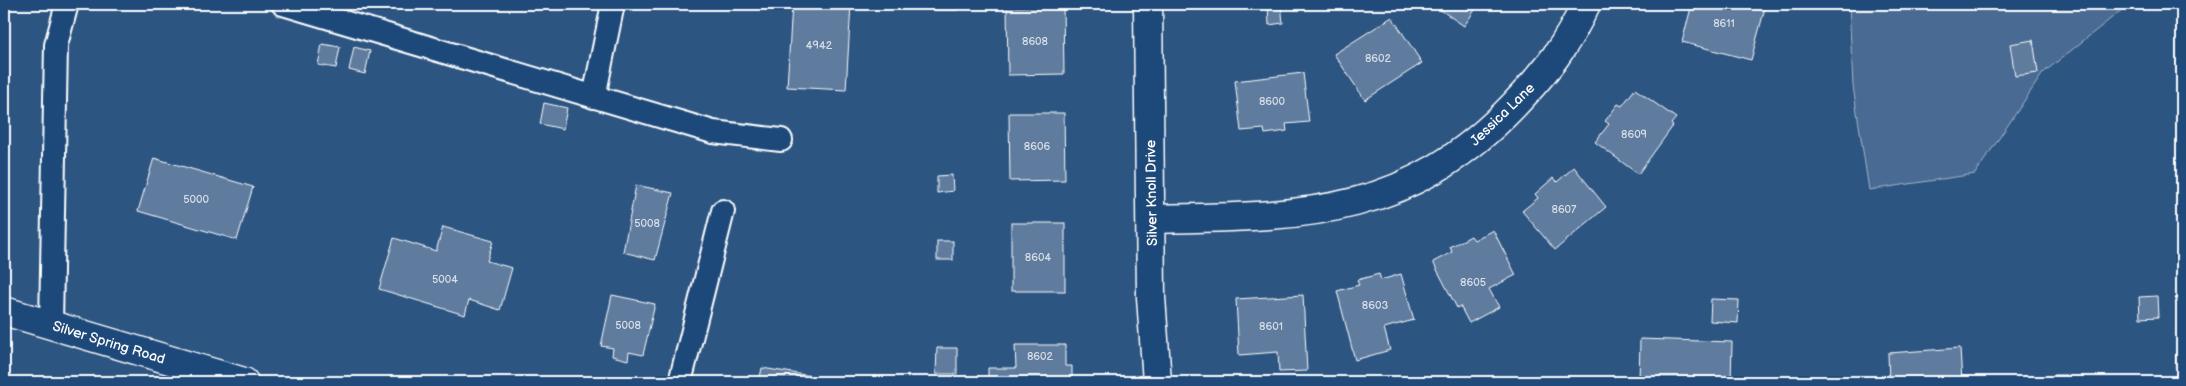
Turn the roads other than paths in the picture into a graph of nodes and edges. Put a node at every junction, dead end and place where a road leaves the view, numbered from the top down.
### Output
1 (67, 4) edge
2 (283, 4) edge
3 (613, 4) edge
4 (1148, 4) edge
5 (1586, 4) edge
6 (594, 97) junction
7 (781, 140) dead end
8 (723, 211) dead end
9 (1151, 218) junction
10 (4, 311) edge
11 (51, 325) junction
12 (244, 382) edge
13 (680, 382) edge
14 (1156, 382) edge

1 - 11 lane
2 - 6 lane
3 - 6 lane
4 - 9 street, Silver Knoll Drive
5 - 9 street, Jessica Lane
6 - 7 lane
8 - 13 lane
9 - 14 street, Silver Knoll Drive
10 - 11 street, Silver Spring Road
11 - 12 street, Silver Spring Road

